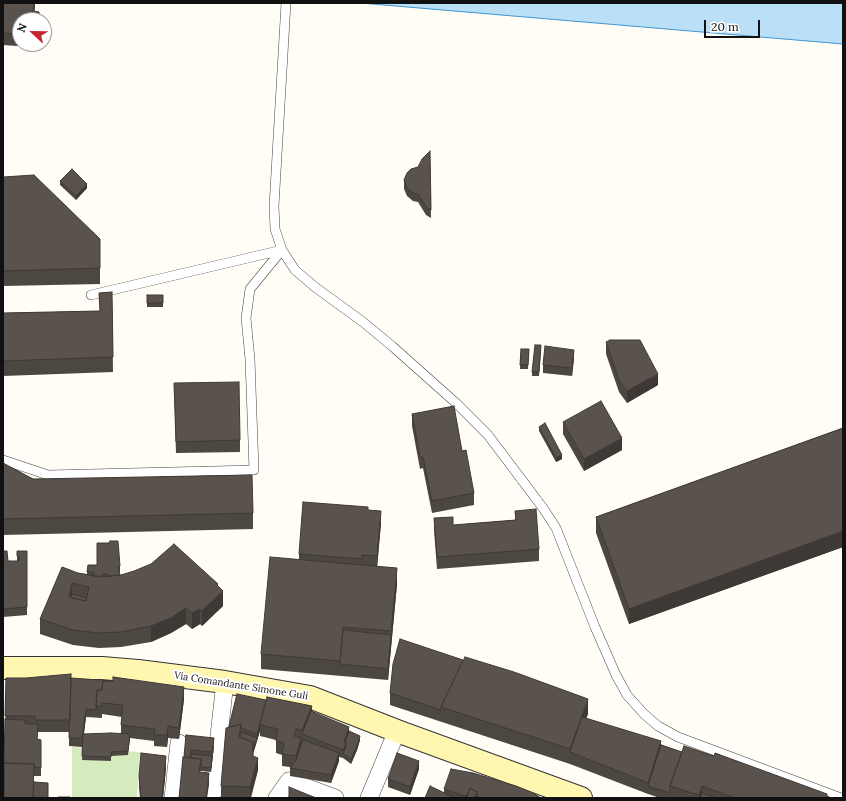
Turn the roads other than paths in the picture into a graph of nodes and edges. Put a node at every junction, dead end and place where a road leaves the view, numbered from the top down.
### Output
1 (286, 3) edge
2 (282, 250) junction
3 (91, 295) dead end
4 (3, 460) edge
5 (3, 668) edge
6 (225, 682) junction
7 (397, 731) junction
8 (179, 743) edge
9 (173, 798) edge
10 (212, 798) edge
11 (277, 798) edge
12 (335, 798) edge
13 (369, 798) edge
14 (581, 798) edge
15 (840, 798) edge

1 - 2 lane
2 - 3 lane
2 - 4 lane
2 - 15 lane
5 - 6 main road, Via Comandante Simone Gulì
6 - 7 main road, Via Comandante Simone Gulì
6 - 10 street
7 - 13 street
7 - 14 main road, Via Comandante Simone Gulì
8 - 9 street
11 - 12 street

